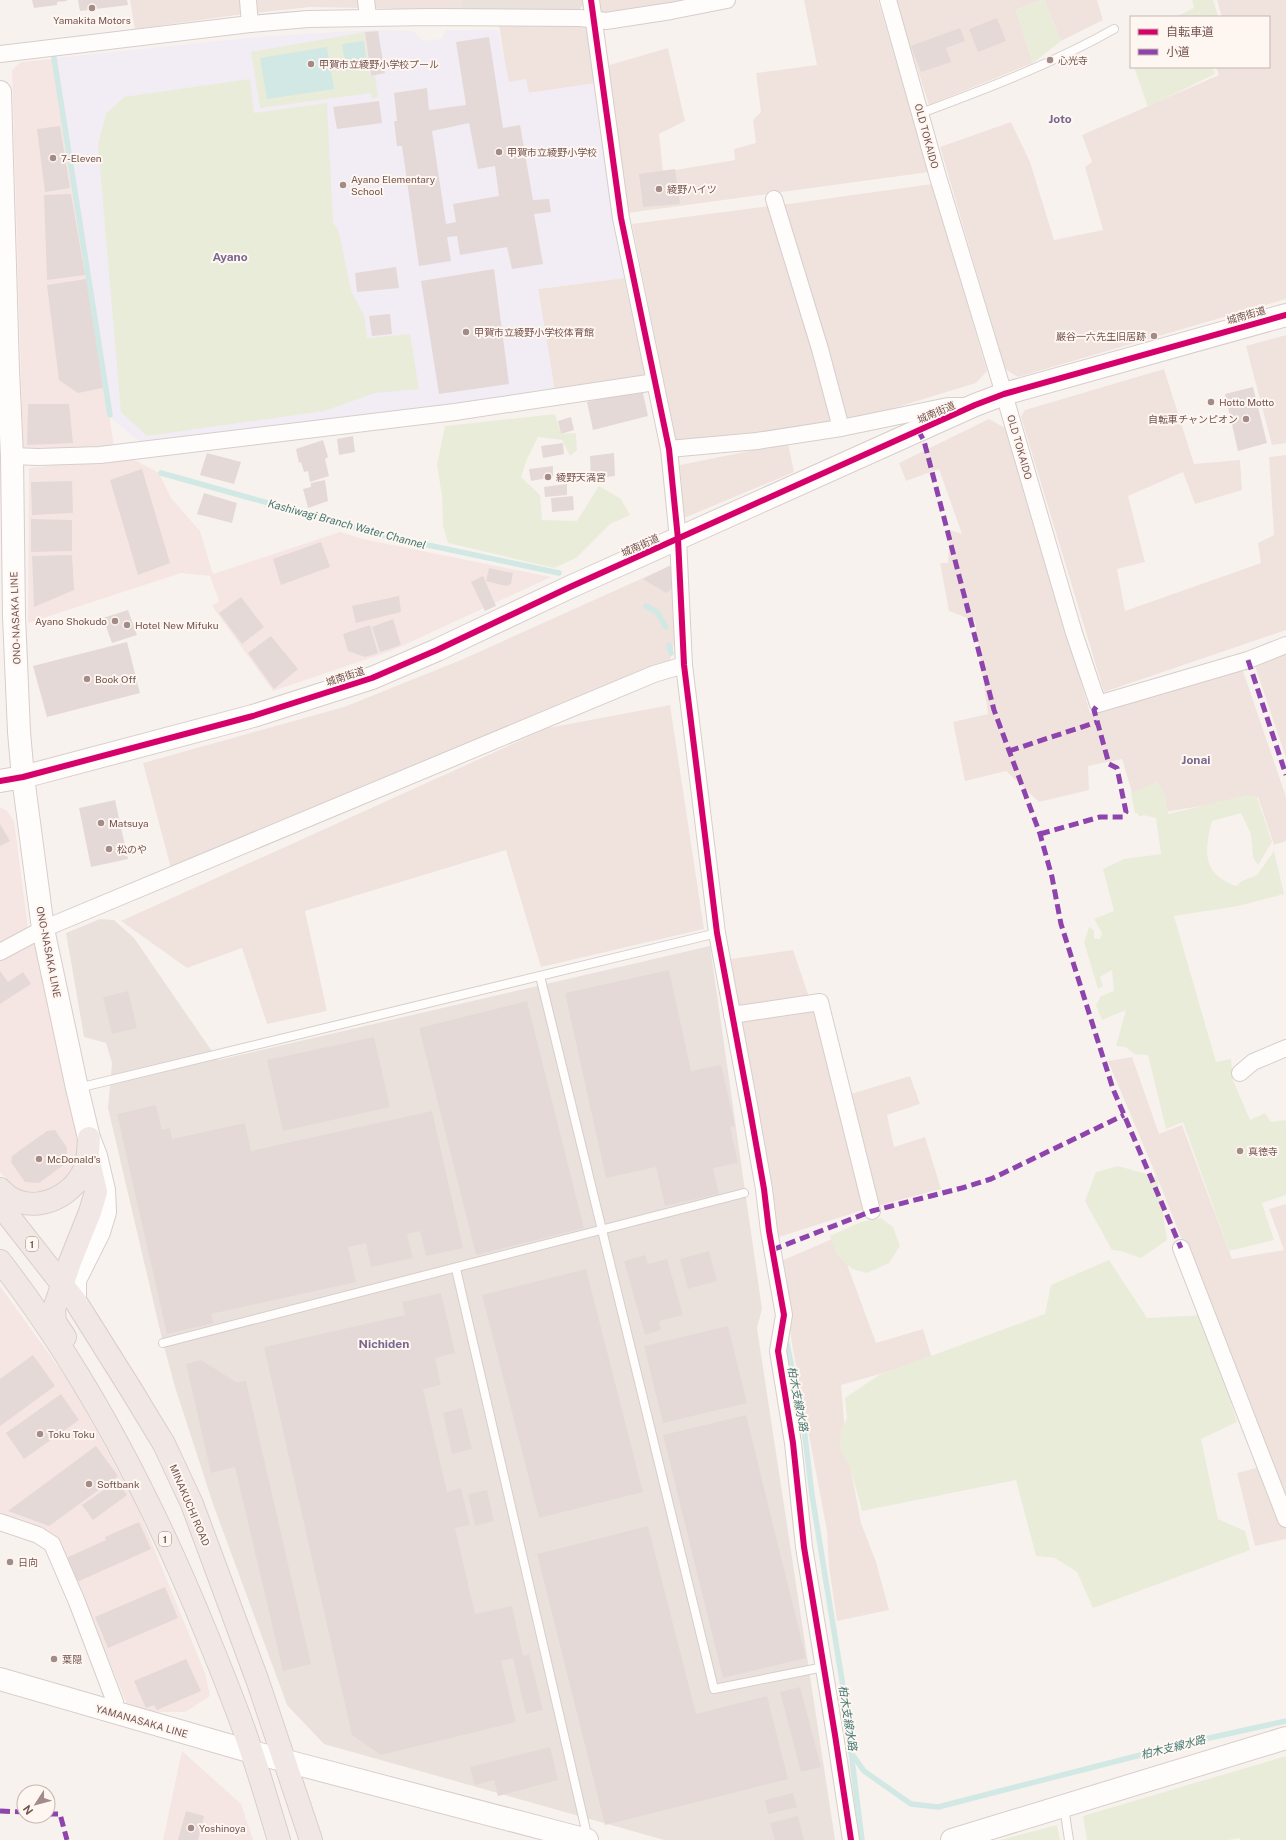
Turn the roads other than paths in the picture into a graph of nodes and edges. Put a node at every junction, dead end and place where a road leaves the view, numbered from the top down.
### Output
1 (248, 0) edge
2 (366, 0) edge
3 (591, 0) edge
4 (727, 0) edge
5 (888, 0) edge
6 (368, 17) junction
7 (593, 20) junction
8 (250, 24) junction
9 (1114, 29) dead end
10 (0, 54) edge
11 (0, 92) edge
12 (921, 113) junction
13 (774, 199) dead end
14 (1286, 315) edge
15 (4, 368) edge
16 (655, 382) junction
17 (1004, 394) junction
18 (975, 405) junction
19 (841, 428) junction
20 (669, 449) junction
21 (12, 456) junction
22 (678, 538) junction
23 (1286, 645) edge
24 (684, 665) junction
25 (23, 777) junction
26 (0, 781) edge
27 (43, 930) junction
28 (717, 933) junction
29 (0, 952) edge
30 (540, 976) junction
31 (732, 1015) junction
32 (1286, 1048) edge
33 (1240, 1073) dead end
34 (77, 1088) junction
35 (88, 1148) junction
36 (0, 1189) edge
37 (744, 1193) dead end
38 (0, 1205) edge
39 (872, 1211) dead end
40 (603, 1230) junction
41 (1181, 1248) dead end
42 (0, 1261) edge
43 (456, 1268) junction
44 (62, 1285) junction
45 (76, 1302) junction
46 (163, 1343) dead end
47 (150, 1504) junction
48 (1286, 1519) edge
49 (0, 1522) edge
50 (824, 1667) junction
51 (0, 1679) edge
52 (115, 1714) junction
53 (1286, 1738) edge
54 (252, 1752) junction
55 (285, 1761) junction
56 (1064, 1806) junction
57 (279, 1840) edge
58 (310, 1840) edge
59 (588, 1840) edge
60 (851, 1840) edge
61 (952, 1840) edge
62 (1069, 1840) edge

1 - 8 street
2 - 6 street
3 - 7 street
4 - 7 street
5 - 12 street, OLD TOKAIDO
6 - 7 street
6 - 8 street
7 - 16 street
8 - 10 street
9 - 12 lane
11 - 15 street, ONO-NASAKA LINE
12 - 17 street, OLD TOKAIDO
13 - 19 street
14 - 17 street, 城南街道
15 - 21 street, ONO-NASAKA LINE
16 - 20 street
16 - 21 street
17 - 18 street, 城南街道
17 - 23 street, OLD TOKAIDO
18 - 19 street
18 - 22 street, 城南街道
19 - 20 street
20 - 22 street
21 - 25 street, ONO-NASAKA LINE
22 - 24 street
22 - 25 street, 城南街道
24 - 27 street
24 - 28 street
25 - 26 street, 城南街道
25 - 27 street, ONO-NASAKA LINE
27 - 29 street
27 - 34 street, ONO-NASAKA LINE
28 - 30 lane
28 - 31 street
30 - 34 lane
30 - 40 lane
31 - 39 street
31 - 50 street
32 - 33 street
34 - 35 street, ONO-NASAKA LINE
35 - 36 highway
35 - 44 highway
35 - 45 street, ONO-NASAKA LINE
37 - 40 lane
38 - 44 highway, MINAKUCHI ROAD / 1
40 - 43 lane
40 - 50 lane
41 - 48 street
42 - 47 highway, 1
43 - 46 lane
43 - 59 lane
44 - 45 highway, MINAKUCHI ROAD / 1
44 - 47 highway
45 - 55 highway, MINAKUCHI ROAD / 1
47 - 54 highway, 1
49 - 52 street
50 - 60 street
51 - 52 street, YAMANASAKA LINE
52 - 54 street, YAMANASAKA LINE
53 - 56 street
54 - 55 street, YAMANASAKA LINE
54 - 57 highway, 1
55 - 58 highway, MINAKUCHI ROAD / 1
55 - 59 street, YAMANASAKA LINE
56 - 61 street
56 - 62 lane

